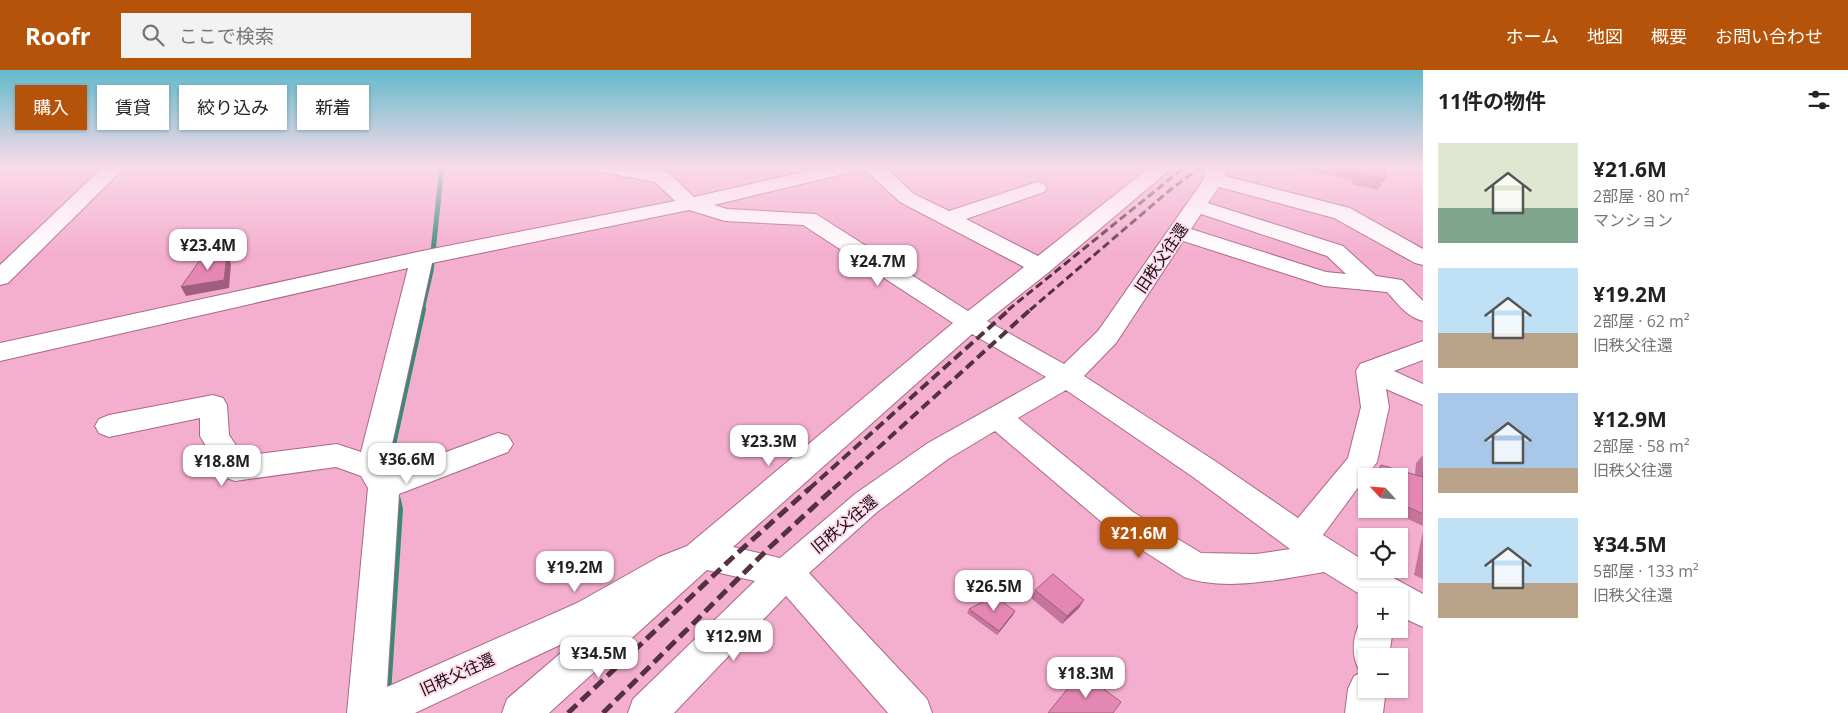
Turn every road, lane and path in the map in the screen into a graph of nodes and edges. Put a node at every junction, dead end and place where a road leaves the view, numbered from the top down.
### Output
1 (69, 196) edge
2 (85, 196) edge
3 (682, 196) edge
4 (725, 196) edge
5 (905, 196) edge
6 (1014, 196) edge
7 (1127, 196) edge
8 (1202, 196) edge
9 (1288, 196) edge
10 (690, 204) junction
11 (1197, 206) junction
12 (948, 218) junction
13 (1178, 232) junction
14 (422, 258) junction
15 (1423, 258) edge
16 (0, 260) edge
17 (1041, 267) junction
18 (1423, 273) edge
19 (0, 278) edge
20 (1368, 282) junction
21 (1394, 285) junction
22 (1423, 313) edge
23 (970, 322) junction
24 (1423, 350) edge
25 (0, 352) edge
26 (1369, 371) junction
27 (1067, 377) junction
28 (1423, 395) edge
29 (996, 416) junction
30 (108, 426) dead end
31 (498, 444) dead end
32 (378, 478) junction
33 (1301, 539) junction
34 (703, 555) junction
35 (1328, 558) junction
36 (785, 574) junction
37 (1377, 588) edge
38 (1408, 605) edge
39 (1423, 612) edge
40 (593, 630) junction
41 (1366, 698) edge
42 (366, 713) edge
43 (372, 713) edge
44 (521, 713) edge
45 (647, 713) edge
46 (913, 713) edge
47 (1364, 713) edge

1 - 16 main road
2 - 19 main road
3 - 10 main road
4 - 10 main road
5 - 12 main road
6 - 12 main road
7 - 17 main road
8 - 11 main road, 旧秩父往還
9 - 15 main road
10 - 14 main road
10 - 23 main road
11 - 13 main road, 旧秩父往還
11 - 20 main road
12 - 17 main road
13 - 20 main road
13 - 27 main road, 旧秩父往還
14 - 25 main road
14 - 32 main road
17 - 23 main road
18 - 21 main road
20 - 21 main road
21 - 22 main road
23 - 27 main road
23 - 34 main road
24 - 26 main road
26 - 28 main road
26 - 33 main road
27 - 29 main road, 旧秩父往還
27 - 33 main road
29 - 35 main road
29 - 36 main road, 旧秩父往還
30 - 32 main road
31 - 32 main road
32 - 42 main road
33 - 35 main road
34 - 36 main road
34 - 40 main road, 旧秩父往還
35 - 37 main road
36 - 45 main road, 旧秩父往還
36 - 46 main road
38 - 39 main road
40 - 43 main road, 旧秩父往還
40 - 44 main road
41 - 47 main road

